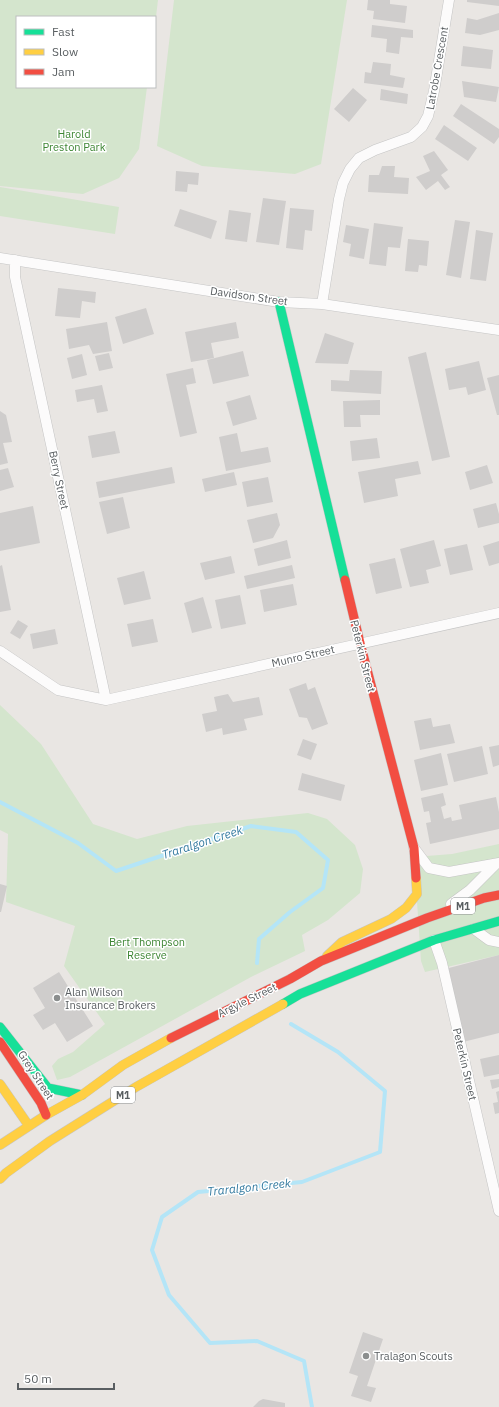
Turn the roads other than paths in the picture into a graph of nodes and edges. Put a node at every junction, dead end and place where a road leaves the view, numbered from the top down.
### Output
1 (449, 0) edge
2 (0, 258) edge
3 (15, 260) junction
4 (279, 302) junction
5 (322, 304) junction
6 (499, 330) edge
7 (499, 613) edge
8 (360, 643) junction
9 (0, 651) edge
10 (106, 700) junction
11 (414, 848) junction
12 (497, 864) edge
13 (476, 883) junction
14 (499, 895) edge
15 (486, 901) junction
16 (499, 922) edge
17 (431, 929) junction
18 (474, 929) junction
19 (499, 942) edge
20 (321, 961) junction
21 (0, 1027) edge
22 (0, 1042) edge
23 (0, 1084) edge
24 (82, 1095) junction
25 (29, 1126) junction
26 (46, 1130) junction
27 (0, 1144) edge
28 (0, 1179) edge
29 (498, 1196) edge
30 (499, 1212) edge

1 - 5 street, Latrobe Crescent
2 - 3 street, Davidson Street
3 - 4 street, Davidson Street
3 - 10 street, Berry Street
4 - 5 street, Davidson Street
4 - 8 main road, Peterkin Street
5 - 6 street, Davidson Street
7 - 8 street, Munro Street
8 - 10 street, Munro Street
8 - 11 main road, Peterkin Street
9 - 10 street
11 - 12 street, Argyle Street
11 - 20 main road, Peterkin Street
12 - 13 street, Argyle Street
13 - 15 street
13 - 17 street, Argyle Street
14 - 15 main road, M1
15 - 17 main road, M1
16 - 18 main road, M1
17 - 18 main road, M1
17 - 20 main road, Argyle Street / M1
17 - 26 main road, Argyle Street / M1
17 - 29 street, Peterkin Street
18 - 19 street
20 - 24 main road, Argyle Street / M1
21 - 24 main road
22 - 26 main road, Grey Street
23 - 25 main road
24 - 26 main road, Argyle Street / M1
25 - 26 main road, Argyle Street / M1
25 - 26 main road
25 - 27 main road, Argyle Street / M1
26 - 28 main road, Argyle Street / M1
29 - 30 street, Peterkin Street

